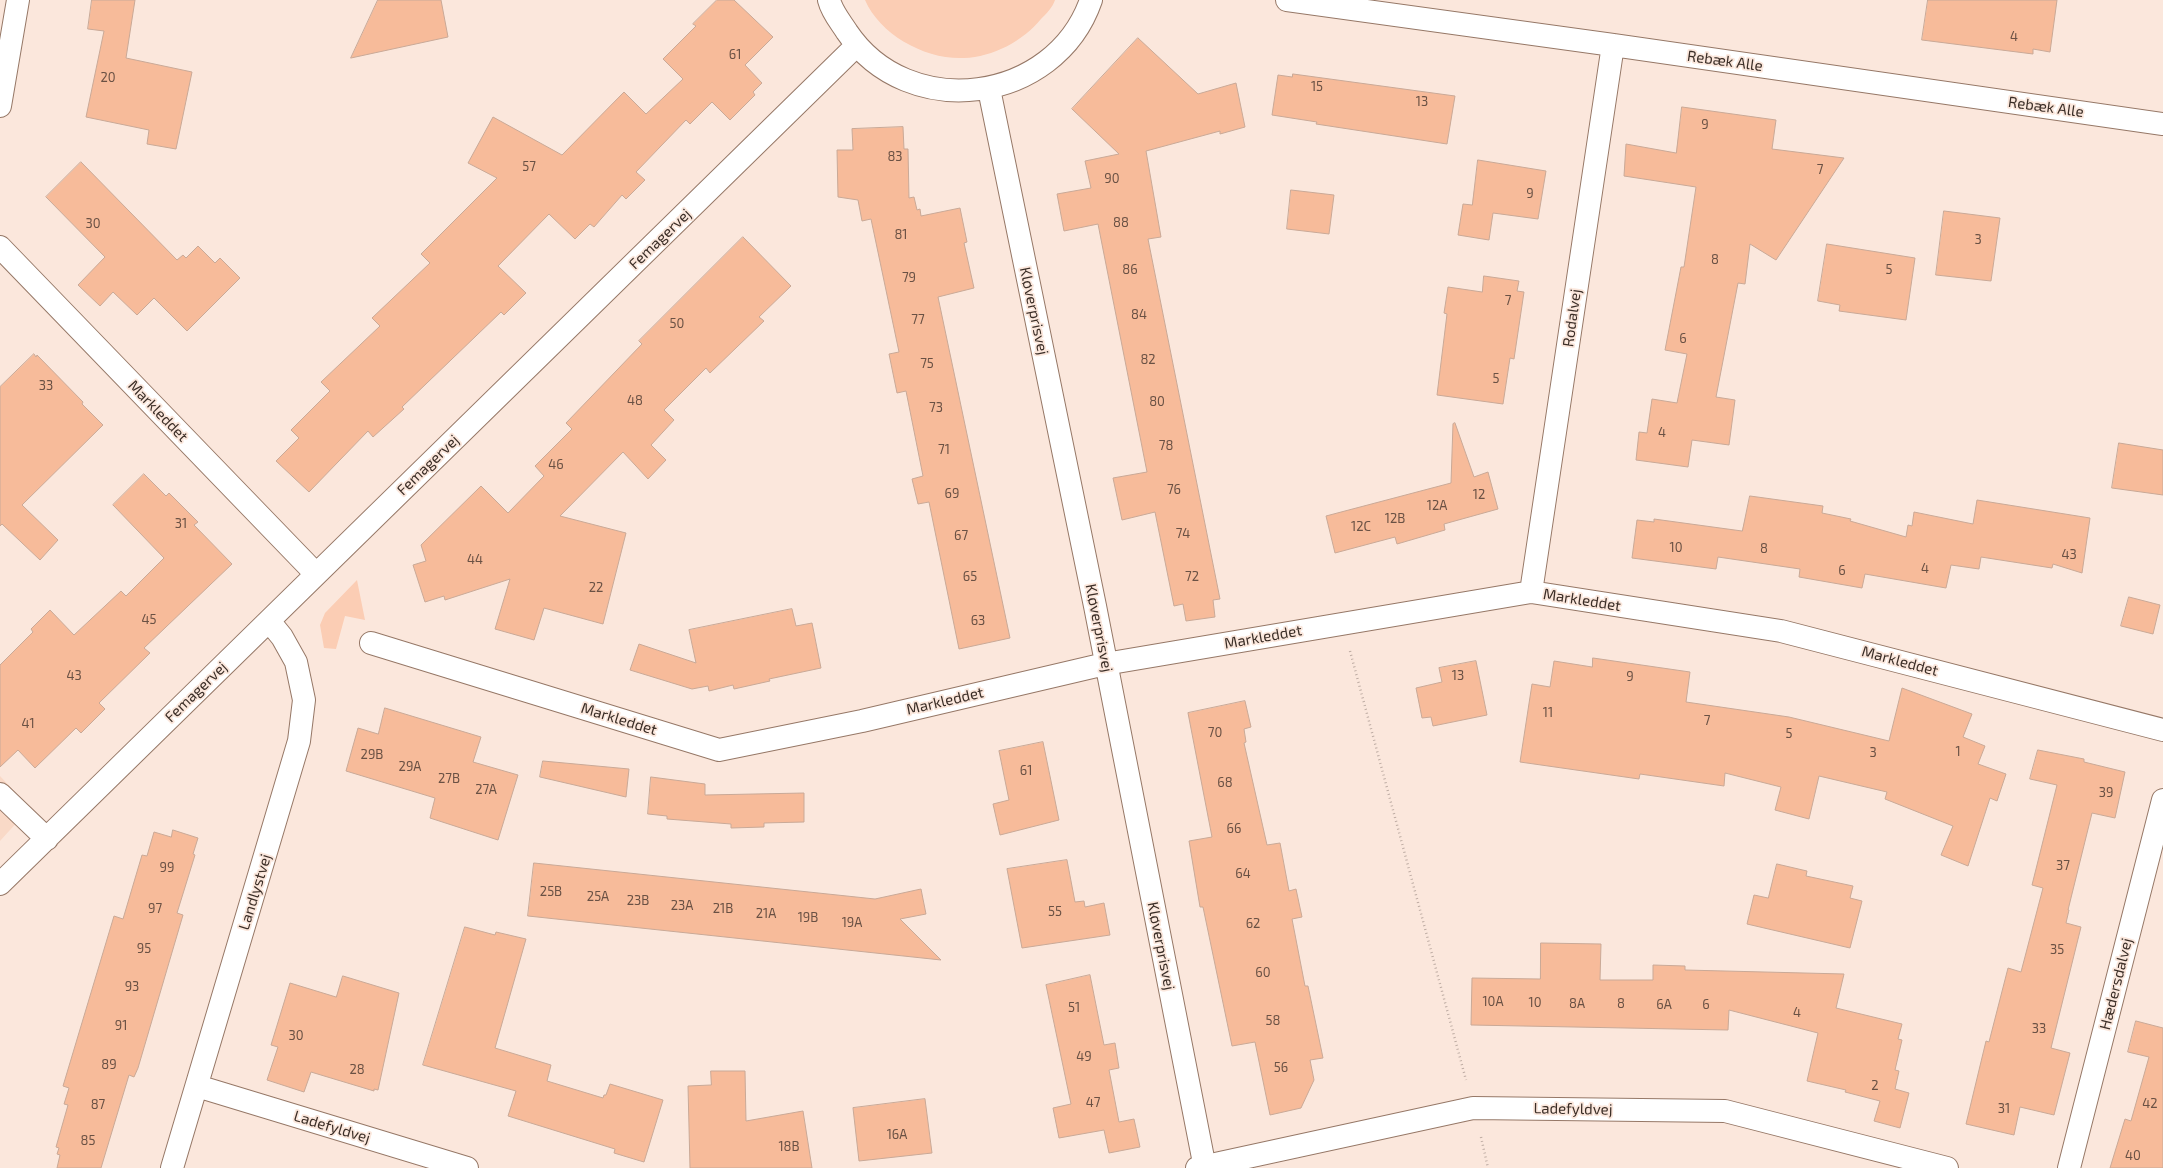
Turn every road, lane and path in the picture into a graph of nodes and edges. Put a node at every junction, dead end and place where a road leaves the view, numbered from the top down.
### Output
1 (18, 0) edge
2 (829, 0) edge
3 (1090, 0) edge
4 (1287, 0) edge
5 (1612, 45) junction
6 (856, 46) junction
7 (989, 89) junction
8 (0, 106) edge
9 (2163, 124) edge
10 (0, 247) edge
11 (316, 574) junction
12 (1531, 592) junction
13 (268, 621) junction
14 (1342, 624) junction
15 (371, 643) dead end
16 (1105, 664) junction
17 (2163, 730) edge
18 (0, 794) edge
19 (2163, 800) edge
20 (47, 838) junction
21 (0, 884) edge
22 (196, 1086) junction
23 (1473, 1108) junction
24 (172, 1168) edge
25 (467, 1168) edge
26 (1202, 1168) edge
27 (1488, 1168) edge
28 (1947, 1168) edge
29 (2069, 1168) edge

1 - 8 street
2 - 6 street
3 - 7 street
4 - 5 street, Rebæk Alle
5 - 9 street, Rebæk Alle
5 - 12 street, Rodalvej
6 - 7 street
6 - 11 street, Femagervej
7 - 16 street, Kløverprisvej
10 - 11 street, Markleddet
11 - 13 street, Femagervej
12 - 14 street, Markleddet
12 - 17 street, Markleddet
13 - 20 street, Femagervej
13 - 22 street, Landlystvej
14 - 16 street, Markleddet
14 - 23 path
15 - 16 street, Markleddet
16 - 26 street, Kløverprisvej
18 - 20 street
19 - 29 street, Hædersdalvej
20 - 21 street, Femagervej
22 - 24 street, Landlystvej
22 - 25 street, Ladefyldvej
23 - 26 street, Ladefyldvej
23 - 27 path
23 - 28 street, Ladefyldvej

